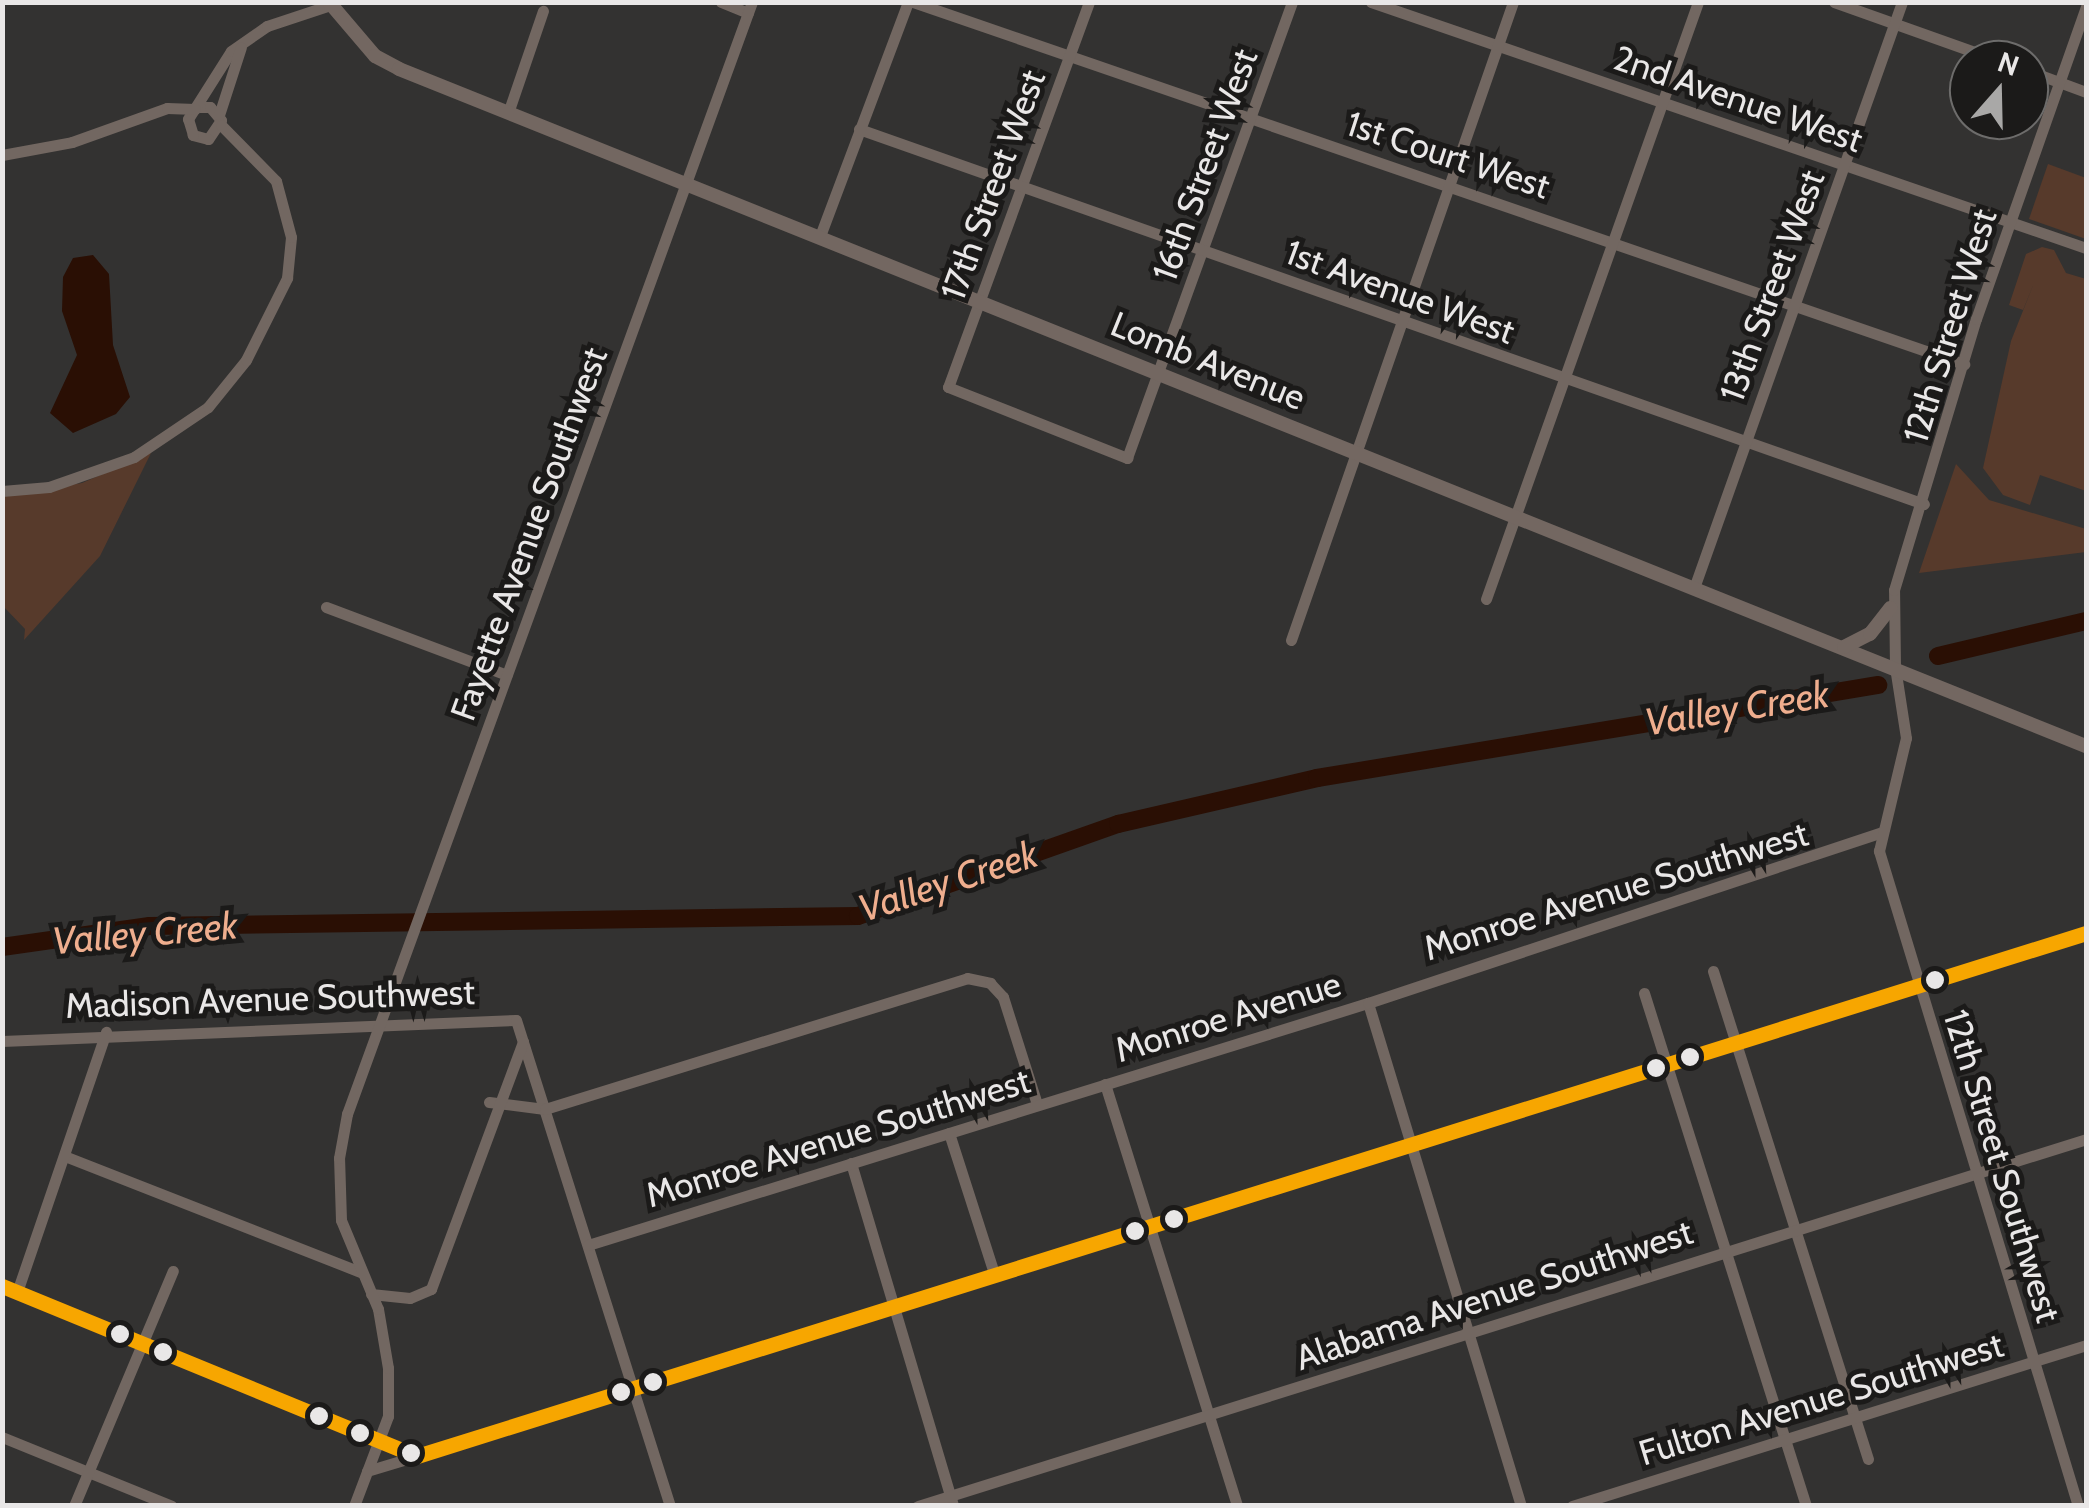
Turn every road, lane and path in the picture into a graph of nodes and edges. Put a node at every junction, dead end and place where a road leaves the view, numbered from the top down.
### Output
1 (721, 2) edge
2 (910, 2) edge
3 (1088, 2) edge
4 (1292, 2) edge
5 (1371, 2) edge
6 (1512, 2) edge
7 (1698, 2) edge
8 (1834, 2) edge
9 (1902, 2) edge
10 (330, 4) edge
11 (2086, 6) edge
12 (750, 8) edge
13 (543, 12) dead end
14 (1894, 24) junction
15 (1949, 43) edge
16 (1497, 45) junction
17 (241, 47) junction
18 (1069, 56) junction
19 (2049, 78) edge
20 (2060, 82) junction
21 (2086, 92) edge
22 (1661, 102) junction
23 (197, 108) junction
24 (154, 112) junction
25 (508, 112) junction
26 (1250, 118) junction
27 (188, 124) junction
28 (218, 125) junction
29 (859, 128) junction
30 (2, 154) edge
31 (1844, 166) junction
32 (686, 184) junction
33 (1450, 184) junction
34 (1022, 189) junction
35 (2010, 221) junction
36 (820, 236) junction
37 (1613, 240) junction
38 (2086, 248) edge
39 (1202, 251) junction
40 (980, 301) junction
41 (1795, 305) junction
42 (1401, 321) junction
43 (1964, 364) junction
44 (1159, 373) junction
45 (1564, 380) junction
46 (1744, 443) junction
47 (1356, 452) junction
48 (1127, 458) joint
49 (2, 491) edge
50 (1924, 504) junction
51 (1516, 516) junction
52 (1694, 588) junction
53 (1486, 599) dead end
54 (326, 607) dead end
55 (1890, 608) junction
56 (1291, 640) dead end
57 (1844, 647) junction
58 (1894, 668) junction
59 (507, 675) junction
60 (2086, 746) edge
61 (1882, 832) junction
62 (2086, 933) edge
63 (1714, 971) dead end
64 (1917, 986) junction
65 (1644, 993) dead end
66 (1368, 1003) junction
67 (380, 1022) junction
68 (106, 1032) junction
69 (2, 1041) edge
70 (523, 1042) junction
71 (1735, 1042) junction
72 (1669, 1065) junction
73 (1105, 1084) junction
74 (495, 1103) junction
75 (1037, 1104) junction
76 (546, 1108) junction
77 (948, 1132) junction
78 (2086, 1138) edge
79 (1410, 1146) junction
80 (67, 1156) junction
81 (851, 1163) junction
82 (1975, 1173) junction
83 (1150, 1228) junction
84 (1796, 1228) junction
85 (588, 1245) junction
86 (1726, 1250) junction
87 (173, 1271) dead end
88 (361, 1272) junction
89 (994, 1276) junction
90 (2, 1286) edge
91 (17, 1292) junction
92 (371, 1294) junction
93 (894, 1307) junction
94 (1468, 1333) junction
95 (142, 1343) junction
96 (2086, 1345) edge
97 (2034, 1362) junction
98 (634, 1390) junction
99 (1208, 1414) junction
100 (1854, 1417) junction
101 (2, 1437) edge
102 (1785, 1437) junction
103 (379, 1439) junction
104 (418, 1456) junction
105 (1868, 1459) dead end
106 (366, 1471) junction
107 (88, 1472) junction
108 (951, 1500) edge
109 (74, 1506) edge
110 (172, 1506) edge
111 (354, 1506) edge
112 (670, 1506) edge
113 (918, 1506) edge
114 (1237, 1506) edge
115 (1521, 1506) edge
116 (1572, 1506) edge
117 (1806, 1506) edge
118 (2078, 1506) edge

1 - 12 street
2 - 18 street, 1st Court West
2 - 29 street
3 - 18 street, 17th Street West
4 - 26 street, 16th Street West
5 - 16 street, 2nd Avenue West
6 - 16 street
7 - 22 street
8 - 14 street
9 - 14 street, 13th Street West
10 - 17 street
10 - 25 main road, Lomb Avenue
11 - 20 street, 12th Street West
12 - 32 street, Fayette Avenue Southwest
13 - 25 street
14 - 15 street
14 - 31 street, 13th Street West
16 - 22 street, 2nd Avenue West
16 - 33 street
17 - 23 street
17 - 28 street
18 - 26 street, 1st Court West
18 - 34 street, 17th Street West
19 - 20 street
20 - 21 street
20 - 35 street, 12th Street West
22 - 31 street, 2nd Avenue West
22 - 37 street
23 - 24 street
23 - 27 street
23 - 28 street
24 - 27 street
24 - 30 street
25 - 32 main road, Lomb Avenue
26 - 33 street, 1st Court West
26 - 39 street, 16th Street West
27 - 28 street
28 - 49 street
29 - 34 street, 1st Avenue West
29 - 36 street
31 - 35 street, 2nd Avenue West
31 - 41 street, 13th Street West
32 - 36 main road, Lomb Avenue
32 - 59 street, Fayette Avenue Southwest
33 - 37 street, 1st Court West
33 - 42 street
34 - 39 street, 1st Avenue West
34 - 40 street, 17th Street West
35 - 38 street, 2nd Avenue West
35 - 43 street, 12th Street West
36 - 40 main road, Lomb Avenue
37 - 41 street, 1st Court West
37 - 45 street
39 - 42 street, 1st Avenue West
39 - 44 street, 16th Street West
40 - 44 main road, Lomb Avenue
40 - 48 street, 17th Street West
41 - 43 street, 1st Court West
41 - 46 street, 13th Street West
42 - 45 street, 1st Avenue West
42 - 47 street
43 - 50 street, 12th Street West
44 - 47 main road, Lomb Avenue
44 - 48 street, 16th Street West
45 - 46 street, 1st Avenue West
45 - 51 street
46 - 50 street, 1st Avenue West
46 - 52 street, 13th Street West
47 - 51 main road, Lomb Avenue
47 - 56 street
50 - 55 street, 12th Street West
51 - 52 main road, Lomb Avenue
51 - 53 street
52 - 57 main road, Lomb Avenue
54 - 59 street
55 - 57 main road
55 - 58 street, 12th Street West
57 - 58 main road, Lomb Avenue
58 - 60 main road, Lomb Avenue
58 - 61 street, 12th Street Southwest
59 - 67 street, Fayette Avenue Southwest
61 - 64 street, 12th Street Southwest
61 - 66 street, Monroe Avenue Southwest
62 - 64 street
63 - 71 street
64 - 71 street
64 - 82 street, 12th Street Southwest
65 - 72 street
66 - 73 street, Monroe Avenue
66 - 79 street
67 - 68 street, Madison Avenue Southwest
67 - 70 street, Madison Avenue Southwest
67 - 88 street, Fayette Avenue Southwest
68 - 69 street, Madison Avenue Southwest
68 - 80 street
70 - 74 street
70 - 76 street
71 - 72 street
71 - 84 street
72 - 79 street
72 - 86 street
73 - 75 street, Monroe Avenue Southwest
73 - 83 street
74 - 76 street
74 - 92 street
75 - 76 street
75 - 77 street, Monroe Avenue Southwest
76 - 85 street
77 - 81 street, Monroe Avenue Southwest
77 - 89 street
78 - 82 street, Alabama Avenue Southwest
79 - 83 street
79 - 94 street
80 - 88 street
80 - 91 street
81 - 85 street, Monroe Avenue Southwest
81 - 93 street
82 - 84 street, Alabama Avenue Southwest
82 - 97 street, 12th Street Southwest
83 - 89 street
83 - 99 street
84 - 86 street, Alabama Avenue Southwest
84 - 100 street
85 - 98 street
86 - 94 street, Alabama Avenue Southwest
86 - 102 street
87 - 95 street
88 - 92 street, Fayette Avenue Southwest
89 - 93 street
90 - 91 street
91 - 95 street
92 - 103 street, Fayette Avenue Southwest
93 - 98 street
93 - 108 street
94 - 99 street, Alabama Avenue Southwest
94 - 115 street
95 - 103 street
95 - 107 street
96 - 97 street, Fulton Avenue Southwest
97 - 100 street, Fulton Avenue Southwest
97 - 118 street, 12th Street Southwest
98 - 104 street
98 - 112 street
99 - 108 street, Alabama Avenue Southwest
99 - 114 street
100 - 102 street, Fulton Avenue Southwest
100 - 105 street
101 - 107 street
102 - 116 street, Fulton Avenue Southwest
102 - 117 street
103 - 104 street
103 - 106 street, Fayette Avenue Southwest
104 - 106 street
106 - 111 street, Fayette Avenue Southwest
107 - 109 street
107 - 110 street
108 - 113 street, Alabama Avenue Southwest

